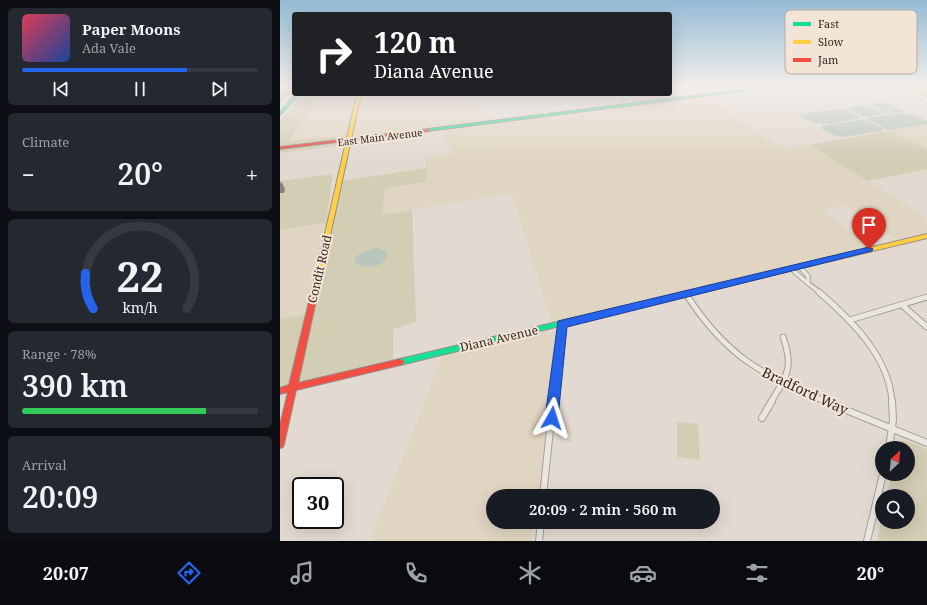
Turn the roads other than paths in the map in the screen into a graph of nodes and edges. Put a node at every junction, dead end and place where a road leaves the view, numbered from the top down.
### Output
1 (356, 110) edge
2 (543, 110) edge
3 (594, 110) edge
4 (547, 116) junction
5 (349, 141) junction
6 (280, 148) edge
7 (927, 236) edge
8 (798, 266) junction
9 (791, 268) junction
10 (808, 282) junction
11 (686, 294) junction
12 (927, 297) edge
13 (902, 305) junction
14 (850, 320) junction
15 (562, 324) junction
16 (927, 327) edge
17 (783, 337) dead end
18 (783, 384) junction
19 (294, 387) junction
20 (280, 391) edge
21 (762, 418) dead end
22 (892, 429) junction
23 (890, 441) edge
24 (927, 443) edge
25 (280, 444) edge
26 (881, 481) edge
27 (544, 489) edge
28 (540, 529) edge
29 (539, 541) edge
30 (867, 541) edge

1 - 5 main road, Condit Road
2 - 4 street
3 - 4 main road, East Main Avenue
4 - 5 main road, East Main Avenue
5 - 6 main road, East Main Avenue
5 - 19 main road, Condit Road
7 - 8 main road, Diana Avenue
8 - 9 main road, Diana Avenue
8 - 10 street
9 - 10 street
9 - 11 main road, Diana Avenue
10 - 14 street
11 - 15 main road, Diana Avenue
11 - 18 street, Bradford Way
12 - 13 street
13 - 14 street
13 - 16 street
14 - 22 street
15 - 19 main road, Diana Avenue
15 - 27 street
17 - 18 street
18 - 21 street
18 - 22 street, Bradford Way
19 - 20 main road, Diana Avenue
19 - 25 main road, Condit Road
22 - 23 street
22 - 24 street, Bradford Way
26 - 30 street
28 - 29 street

